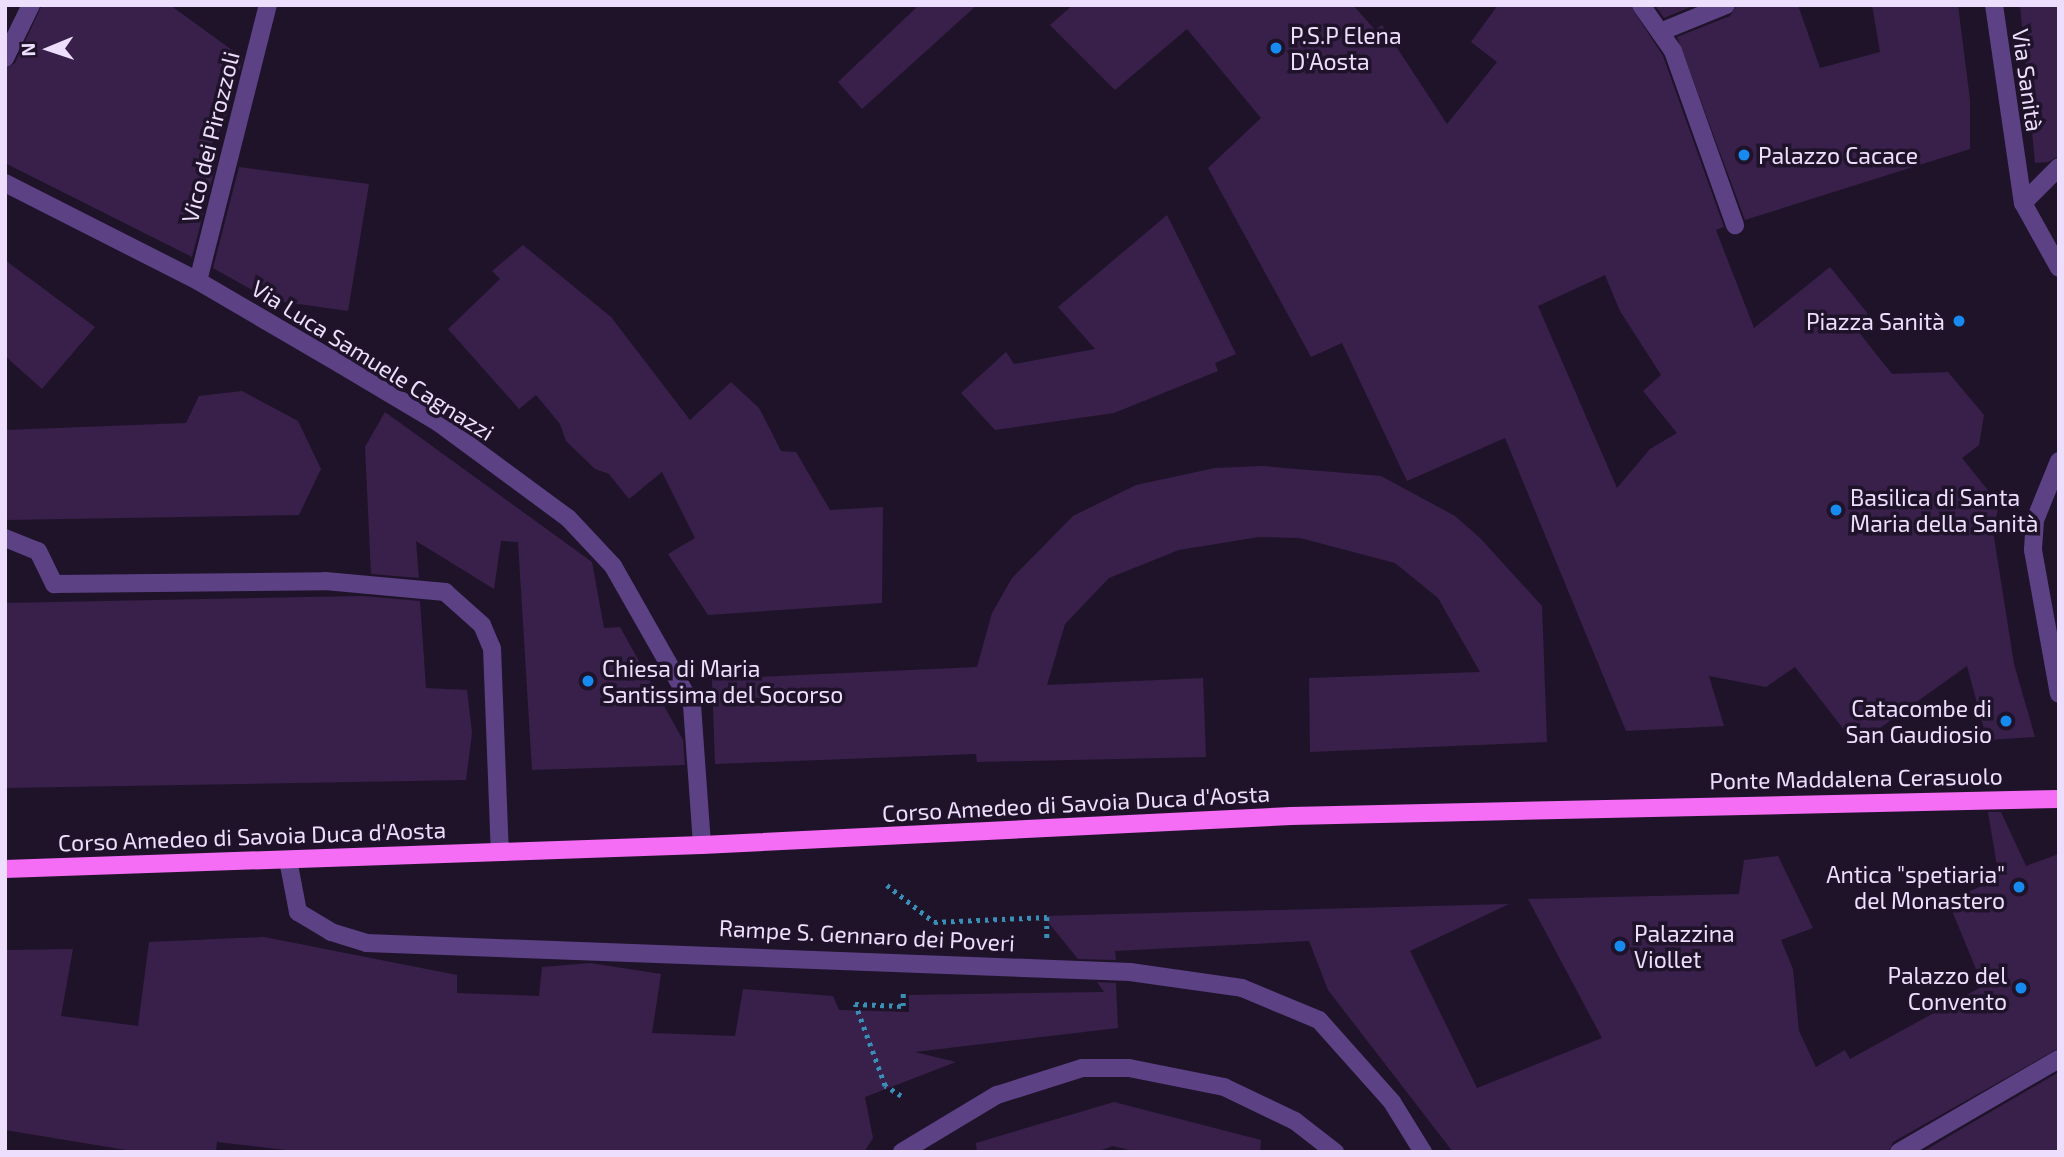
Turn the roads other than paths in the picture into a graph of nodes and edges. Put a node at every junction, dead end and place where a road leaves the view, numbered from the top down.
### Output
1 (31, 5) edge
2 (268, 5) edge
3 (1641, 5) edge
4 (1726, 5) edge
5 (1994, 5) edge
6 (1660, 32) junction
7 (5, 58) edge
8 (2059, 167) edge
9 (5, 183) edge
10 (2023, 203) junction
11 (1735, 225) dead end
12 (2059, 268) edge
13 (198, 281) junction
14 (2059, 461) edge
15 (5, 538) edge
16 (2059, 694) edge
17 (2059, 799) edge
18 (1654, 805) joint
19 (702, 845) junction
20 (500, 852) junction
21 (288, 860) junction
22 (5, 869) edge
23 (2059, 1059) edge
24 (902, 1152) edge
25 (1335, 1152) edge
26 (1423, 1152) edge
27 (1899, 1152) edge

1 - 7 street
2 - 13 street, Vico dei Pirozzoli
3 - 6 street
4 - 6 street
5 - 10 street, Via Sanità
6 - 11 street
8 - 10 street
9 - 13 street, Via Luca Samuele Cagnazzi
10 - 12 street
13 - 19 street, Via Luca Samuele Cagnazzi
14 - 16 street
15 - 20 street
17 - 18 main road, Ponte Maddalena Cerasuolo
18 - 19 main road, Corso Amedeo di Savoia Duca d'Aosta
19 - 20 main road, Corso Amedeo di Savoia Duca d'Aosta
20 - 21 main road, Corso Amedeo di Savoia Duca d'Aosta
21 - 22 main road, Corso Amedeo di Savoia Duca d'Aosta
21 - 26 street, Rampe S. Gennaro dei Poveri
23 - 27 street
24 - 25 street

